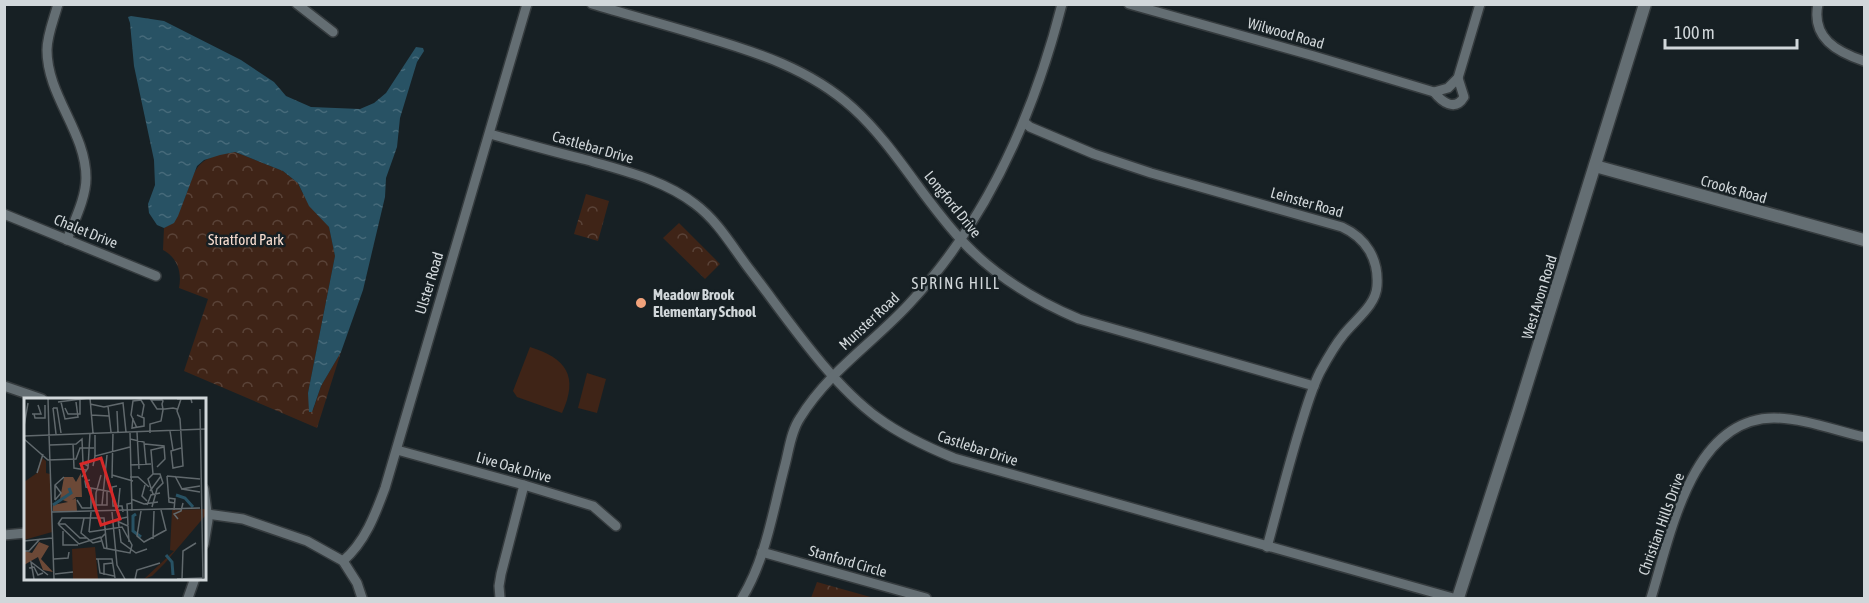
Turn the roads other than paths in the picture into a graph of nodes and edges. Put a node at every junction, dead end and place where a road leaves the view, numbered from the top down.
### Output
1 (58, 4) edge
2 (297, 4) edge
3 (527, 4) edge
4 (592, 4) edge
5 (1062, 4) edge
6 (1129, 4) edge
7 (1480, 4) edge
8 (1645, 4) edge
9 (1818, 4) edge
10 (333, 32) dead end
11 (1864, 61) edge
12 (1458, 78) junction
13 (1434, 92) junction
14 (1024, 122) junction
15 (490, 134) junction
16 (1595, 166) junction
17 (4, 214) edge
18 (960, 239) junction
19 (67, 240) junction
20 (1864, 240) edge
21 (156, 276) dead end
22 (834, 375) junction
23 (4, 386) edge
24 (1314, 386) junction
25 (39, 398) edge
26 (1864, 437) edge
27 (397, 450) junction
28 (524, 485) junction
29 (206, 506) edge
30 (207, 514) junction
31 (206, 524) edge
32 (616, 526) dead end
33 (24, 533) edge
34 (4, 535) edge
35 (1267, 547) junction
36 (762, 552) junction
37 (343, 561) junction
38 (195, 579) edge
39 (188, 598) edge
40 (362, 598) edge
41 (500, 598) edge
42 (742, 598) edge
43 (926, 598) edge
44 (1453, 598) edge
45 (1458, 598) edge
46 (1651, 598) edge

1 - 19 street
2 - 10 street
3 - 15 street, Ulster Road
4 - 18 street, Longford Drive
5 - 14 street, Munster Road
6 - 13 street, Wilwood Road
7 - 12 street, Wilwood Road
8 - 16 street, West Avon Road
9 - 11 street
12 - 13 street
12 - 13 street, Wilwood Road
14 - 18 street, Munster Road
14 - 24 street, Leinster Road
15 - 22 street, Castlebar Drive
15 - 27 street, Ulster Road
16 - 20 street, Crooks Road
16 - 45 street, West Avon Road
17 - 19 street, Chalet Drive
18 - 22 street, Munster Road
18 - 24 street, Longford Drive
19 - 21 street, Chalet Drive
22 - 35 street, Castlebar Drive
22 - 36 street, Munster Road
23 - 25 street
24 - 35 street, Leinster Road
26 - 46 street, Christian Hills Drive
27 - 28 street, Live Oak Drive
27 - 37 street, Ulster Road
28 - 32 street, Live Oak Drive
28 - 41 street
29 - 30 street
30 - 31 street
30 - 37 street
33 - 34 street
35 - 44 street, Castlebar Drive
36 - 42 street, Munster Road
36 - 43 street, Stanford Circle
37 - 40 street
38 - 39 street

